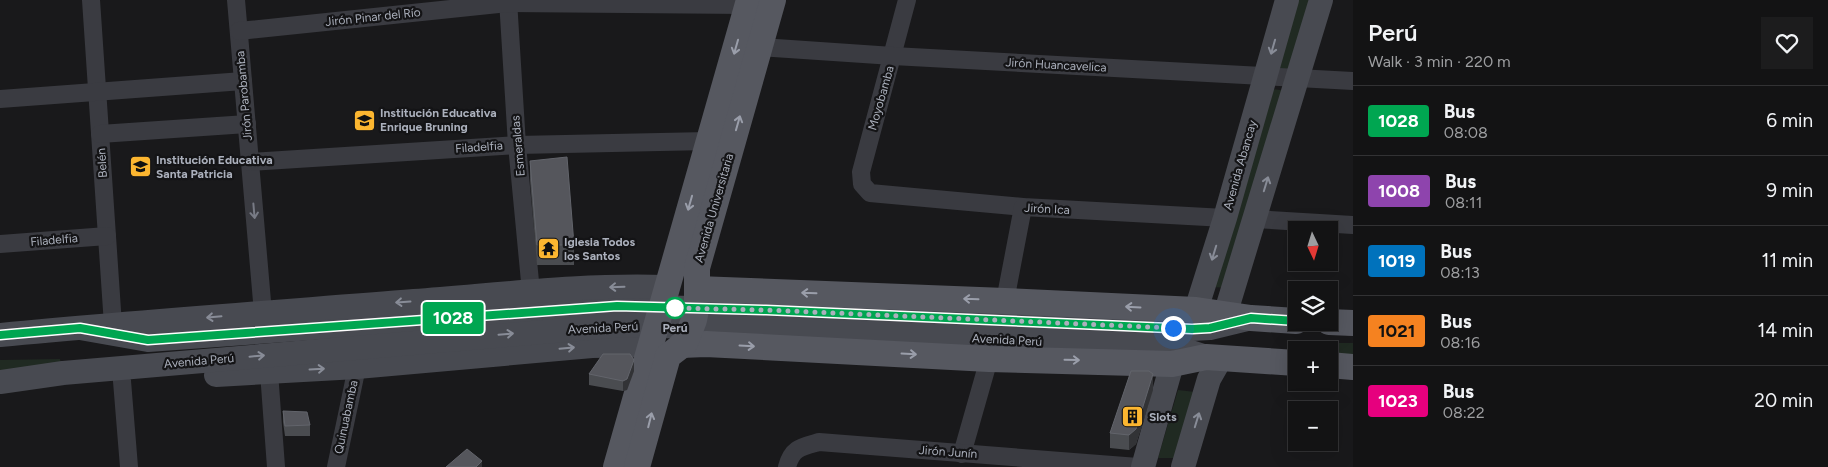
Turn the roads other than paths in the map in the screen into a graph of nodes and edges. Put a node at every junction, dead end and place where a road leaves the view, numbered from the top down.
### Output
1 (91, 0) edge
2 (236, 0) edge
3 (773, 0) edge
4 (907, 0) edge
5 (1287, 0) edge
6 (1321, 0) edge
7 (508, 2) edge
8 (748, 3) edge
9 (239, 31) junction
10 (760, 47) junction
11 (893, 56) junction
12 (1265, 76) junction
13 (1298, 78) junction
14 (243, 81) junction
15 (1353, 81) edge
16 (97, 92) junction
17 (0, 100) edge
18 (247, 124) junction
19 (100, 134) junction
20 (708, 141) junction
21 (517, 144) junction
22 (250, 162) junction
23 (870, 193) joint
24 (1023, 207) junction
25 (1225, 218) junction
26 (1255, 219) junction
27 (1353, 225) edge
28 (107, 236) junction
29 (0, 244) edge
30 (666, 287) junction
31 (697, 288) junction
32 (531, 292) junction
33 (1005, 301) junction
34 (263, 312) junction
35 (1225, 314) junction
36 (585, 318) junction
37 (1251, 318) junction
38 (765, 320) junction
39 (1194, 320) junction
40 (1288, 320) edge
41 (1338, 323) edge
42 (1353, 324) edge
43 (113, 325) junction
44 (80, 328) junction
45 (0, 335) edge
46 (650, 345) junction
47 (681, 346) junction
48 (1213, 358) junction
49 (989, 359) junction
50 (1288, 363) edge
51 (1172, 364) junction
52 (1338, 366) edge
53 (357, 367) junction
54 (1353, 367) edge
55 (269, 372) junction
56 (122, 381) junction
57 (0, 382) edge
58 (0, 390) edge
59 (962, 454) junction
60 (129, 467) edge
61 (276, 467) edge
62 (336, 467) edge
63 (616, 467) edge
64 (637, 467) edge
65 (787, 467) edge
66 (1138, 467) edge
67 (1143, 467) edge
68 (1183, 467) edge

1 - 16 street, Belén
2 - 9 street, Jirón Parobamba
3 - 10 main road, Avenida Universitaria
4 - 11 street, Moyobamba
5 -> 12 main road, Avenida Abancay
6 - 13 main road
7 - 8 street, Jirón Pinar del Río
7 - 9 street, Jirón Pinar del Río
7 - 21 street, Esmeraldas
8 -> 20 main road, Avenida Universitaria
9 - 14 street, Jirón Parobamba
10 - 11 street, Jirón Huancavelica
31 -> 10 main road, Avenida Universitaria
11 - 12 street, Jirón Huancavelica
11 - 23 street, Moyobamba
12 - 13 street, Jirón Huancavelica
12 - 25 main road, Avenida Abancay
13 - 15 street, Jirón Huancavelica
26 -> 13 main road
14 - 16 street
14 - 18 street, Jirón Parobamba
16 - 17 street
16 - 19 street, Belén
18 - 19 street
18 - 22 street, Jirón Parobamba
19 - 28 street, Belén
20 - 21 street, Filadelfia
20 -> 30 main road, Avenida Universitaria
21 - 22 street, Filadelfia
21 - 32 street, Esmeraldas
22 -> 34 street, Jirón Parobamba
23 - 24 street, Jirón Ica
24 - 25 street, Jirón Ica
24 - 33 street
25 -> 39 main road, Avenida Abancay
26 - 27 street
26 - 35 main road
28 - 29 street, Filadelfia
28 - 43 street, Belén
30 -> 32 main road, Avenida Perú
30 - 46 main road, Avenida Universitaria
33 -> 31 main road, Avenida Perú
31 - 47 main road, Avenida Universitaria
32 -> 34 main road, Avenida Perú
39 -> 33 main road, Avenida Perú
34 -> 43 main road, Avenida Perú
35 - 37 main road, Avenida Perú
35 - 39 main road, Avenida Perú
36 - 38 main road, Avenida Perú
36 - 44 main road, Avenida Perú
57 -> 36 main road, Avenida Perú
37 - 39 main road, Avenida Perú
37 - 40 main road, Avenida Perú
38 - 39 main road, Avenida Perú
38 - 48 main road, Avenida Perú
41 - 42 main road
43 - 44 main road, Avenida Perú
44 - 45 main road, Avenida Perú
53 -> 46 main road, Avenida Perú
46 - 63 main road, Avenida Universitaria
47 -> 49 main road, Avenida Perú
64 -> 47 main road, Avenida Universitaria
48 - 50 main road, Avenida Perú
48 - 51 main road, Avenida Perú
68 -> 48 main road
49 -> 51 main road, Avenida Perú
49 - 59 street
51 - 67 main road
52 - 54 main road
55 -> 53 main road, Avenida Perú
53 - 62 street, Quinuabamba
55 - 56 main road, Avenida Perú
55 - 61 street
56 - 58 main road, Avenida Perú
56 - 60 street
59 - 65 street, Jirón Junín
59 - 66 street, Jirón Junín

